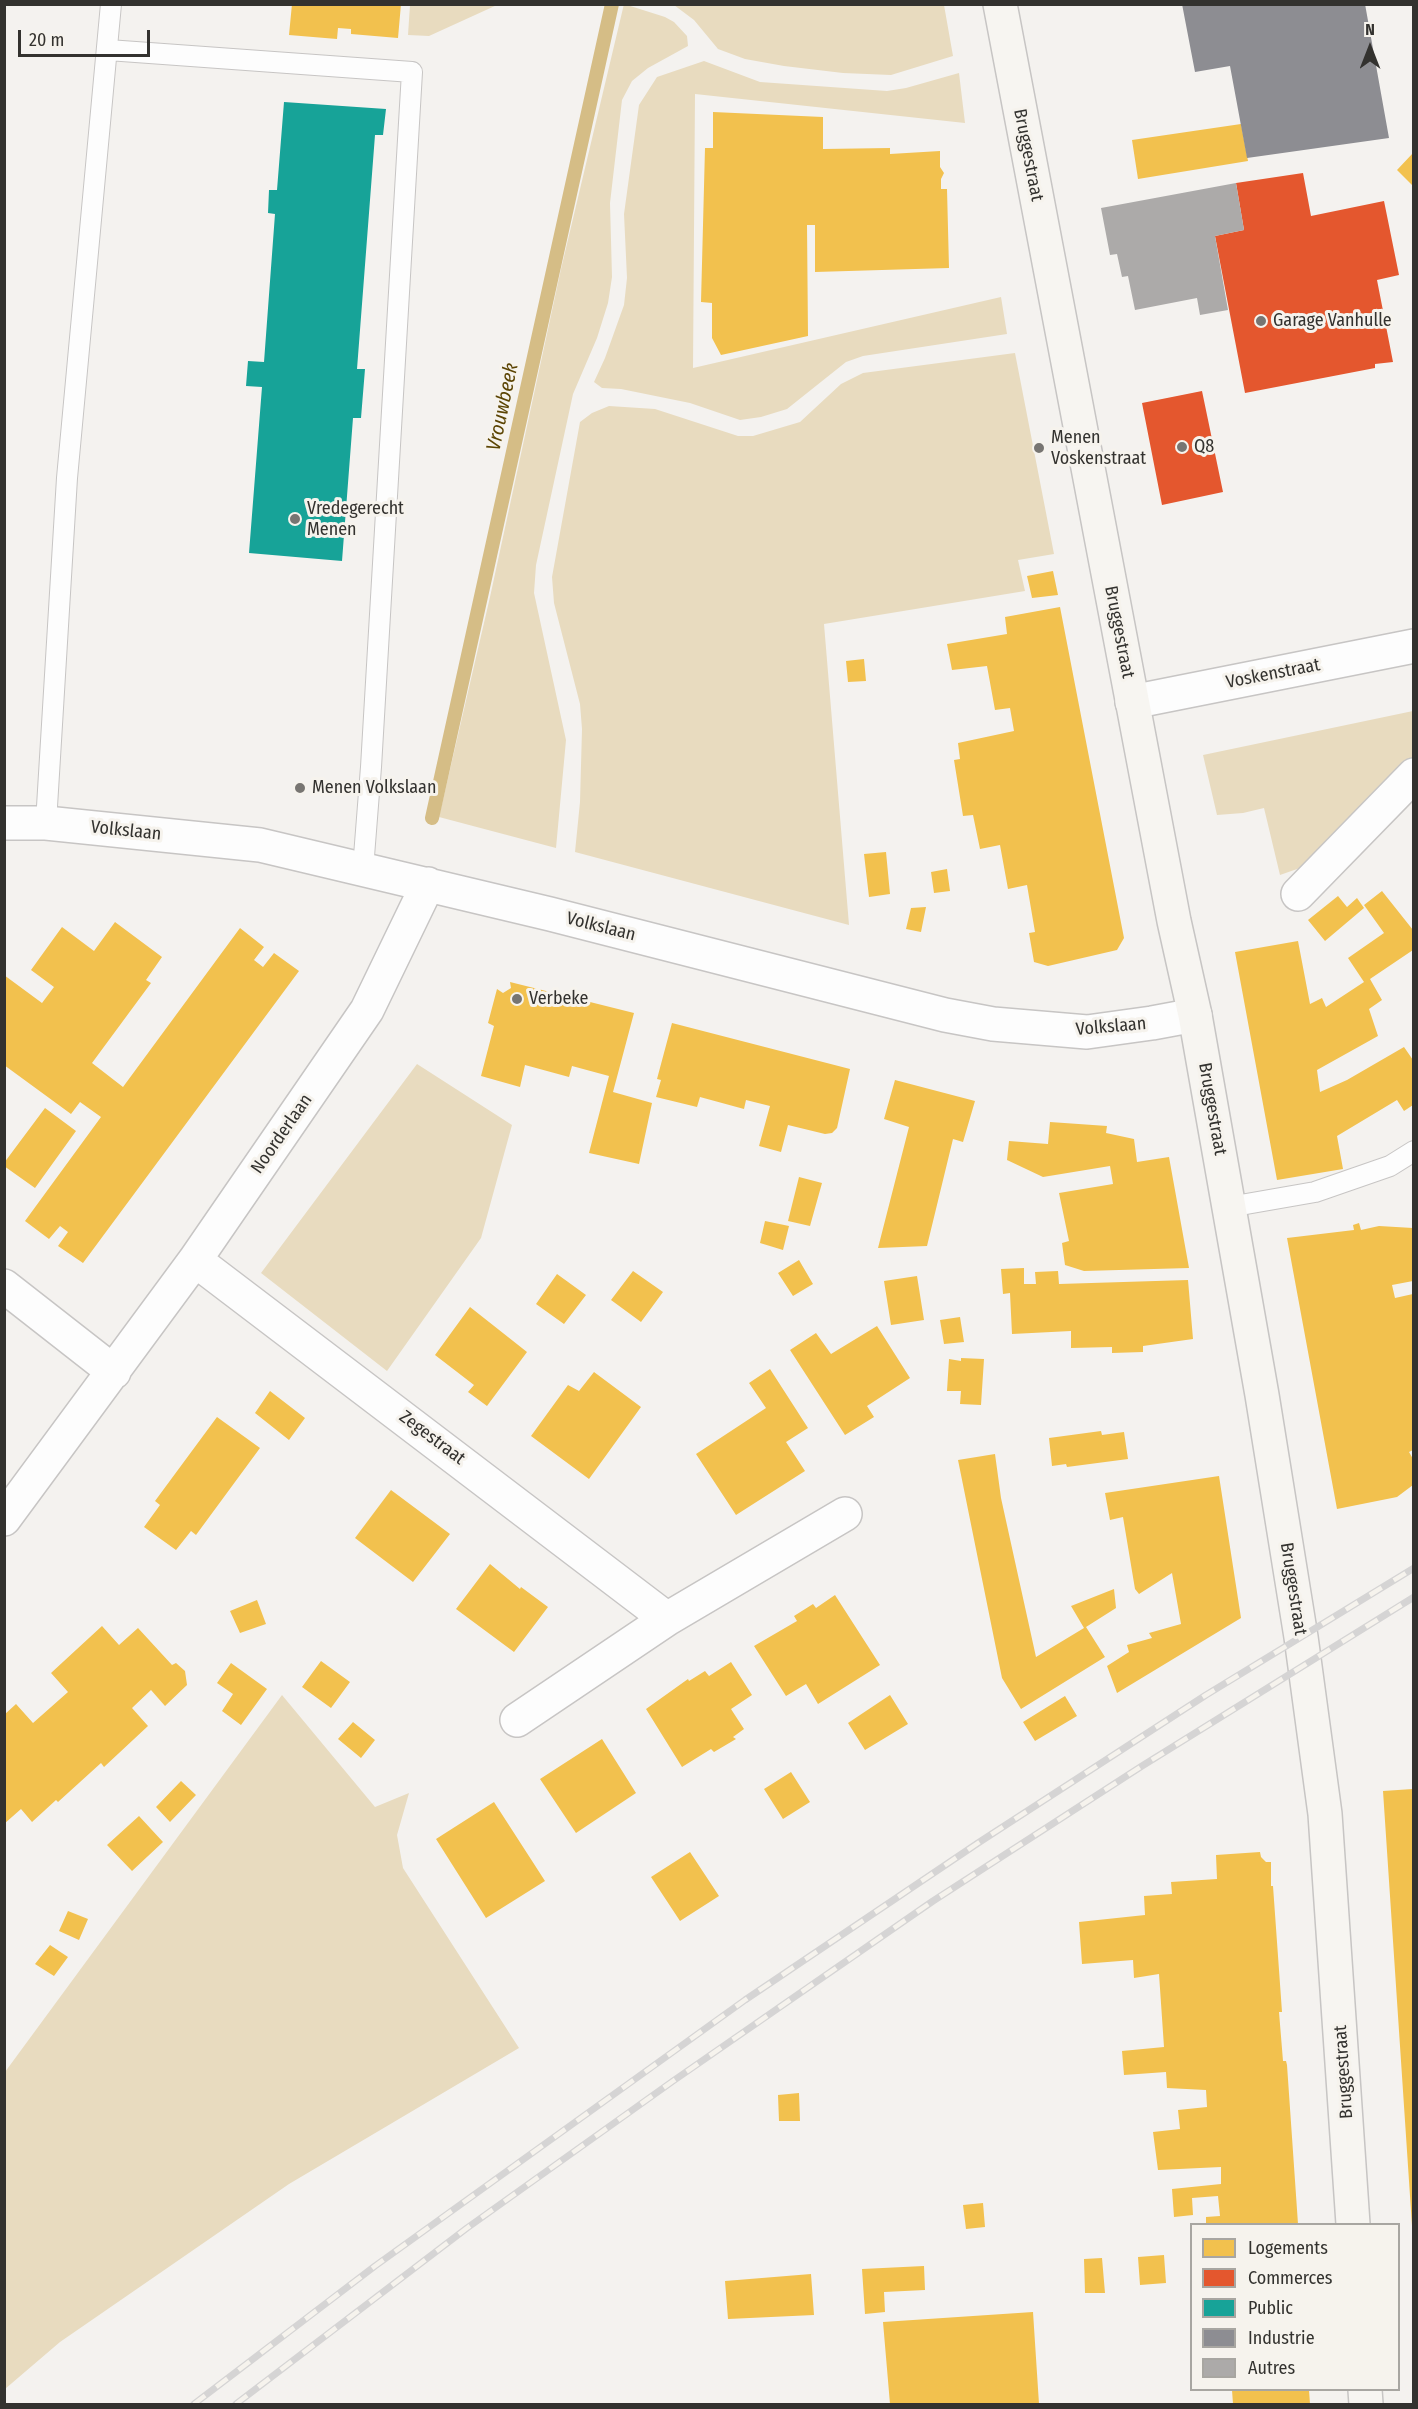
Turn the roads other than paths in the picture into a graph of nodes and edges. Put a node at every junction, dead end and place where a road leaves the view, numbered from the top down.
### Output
1 (111, 4) edge
2 (1000, 4) edge
3 (108, 50) junction
4 (1413, 646) edge
5 (1132, 702) junction
6 (1413, 775) edge
7 (4, 823) edge
8 (46, 823) junction
9 (363, 869) junction
10 (428, 884) junction
11 (1298, 894) dead end
12 (1195, 1015) junction
13 (1413, 1151) edge
14 (1229, 1207) junction
15 (195, 1260) junction
16 (4, 1286) edge
17 (114, 1372) junction
18 (845, 1514) dead end
19 (4, 1519) edge
20 (668, 1618) junction
21 (518, 1720) dead end
22 (1353, 2223) edge

1 - 3 lane
2 - 5 street, Bruggestraat
3 - 8 lane
3 - 9 lane
4 - 5 street, Voskenstraat
5 - 12 street, Bruggestraat
6 - 11 street
7 - 8 street, Volkslaan
8 - 9 street, Volkslaan
9 - 10 street, Volkslaan
10 - 12 street, Volkslaan
10 - 15 street, Noorderlaan
12 - 14 street, Bruggestraat
13 - 14 lane
14 - 22 street, Bruggestraat
15 - 17 street, Noorderlaan
15 - 20 street, Zegestraat
16 - 17 street
17 - 19 street, Noorderlaan
18 - 20 street
20 - 21 street

